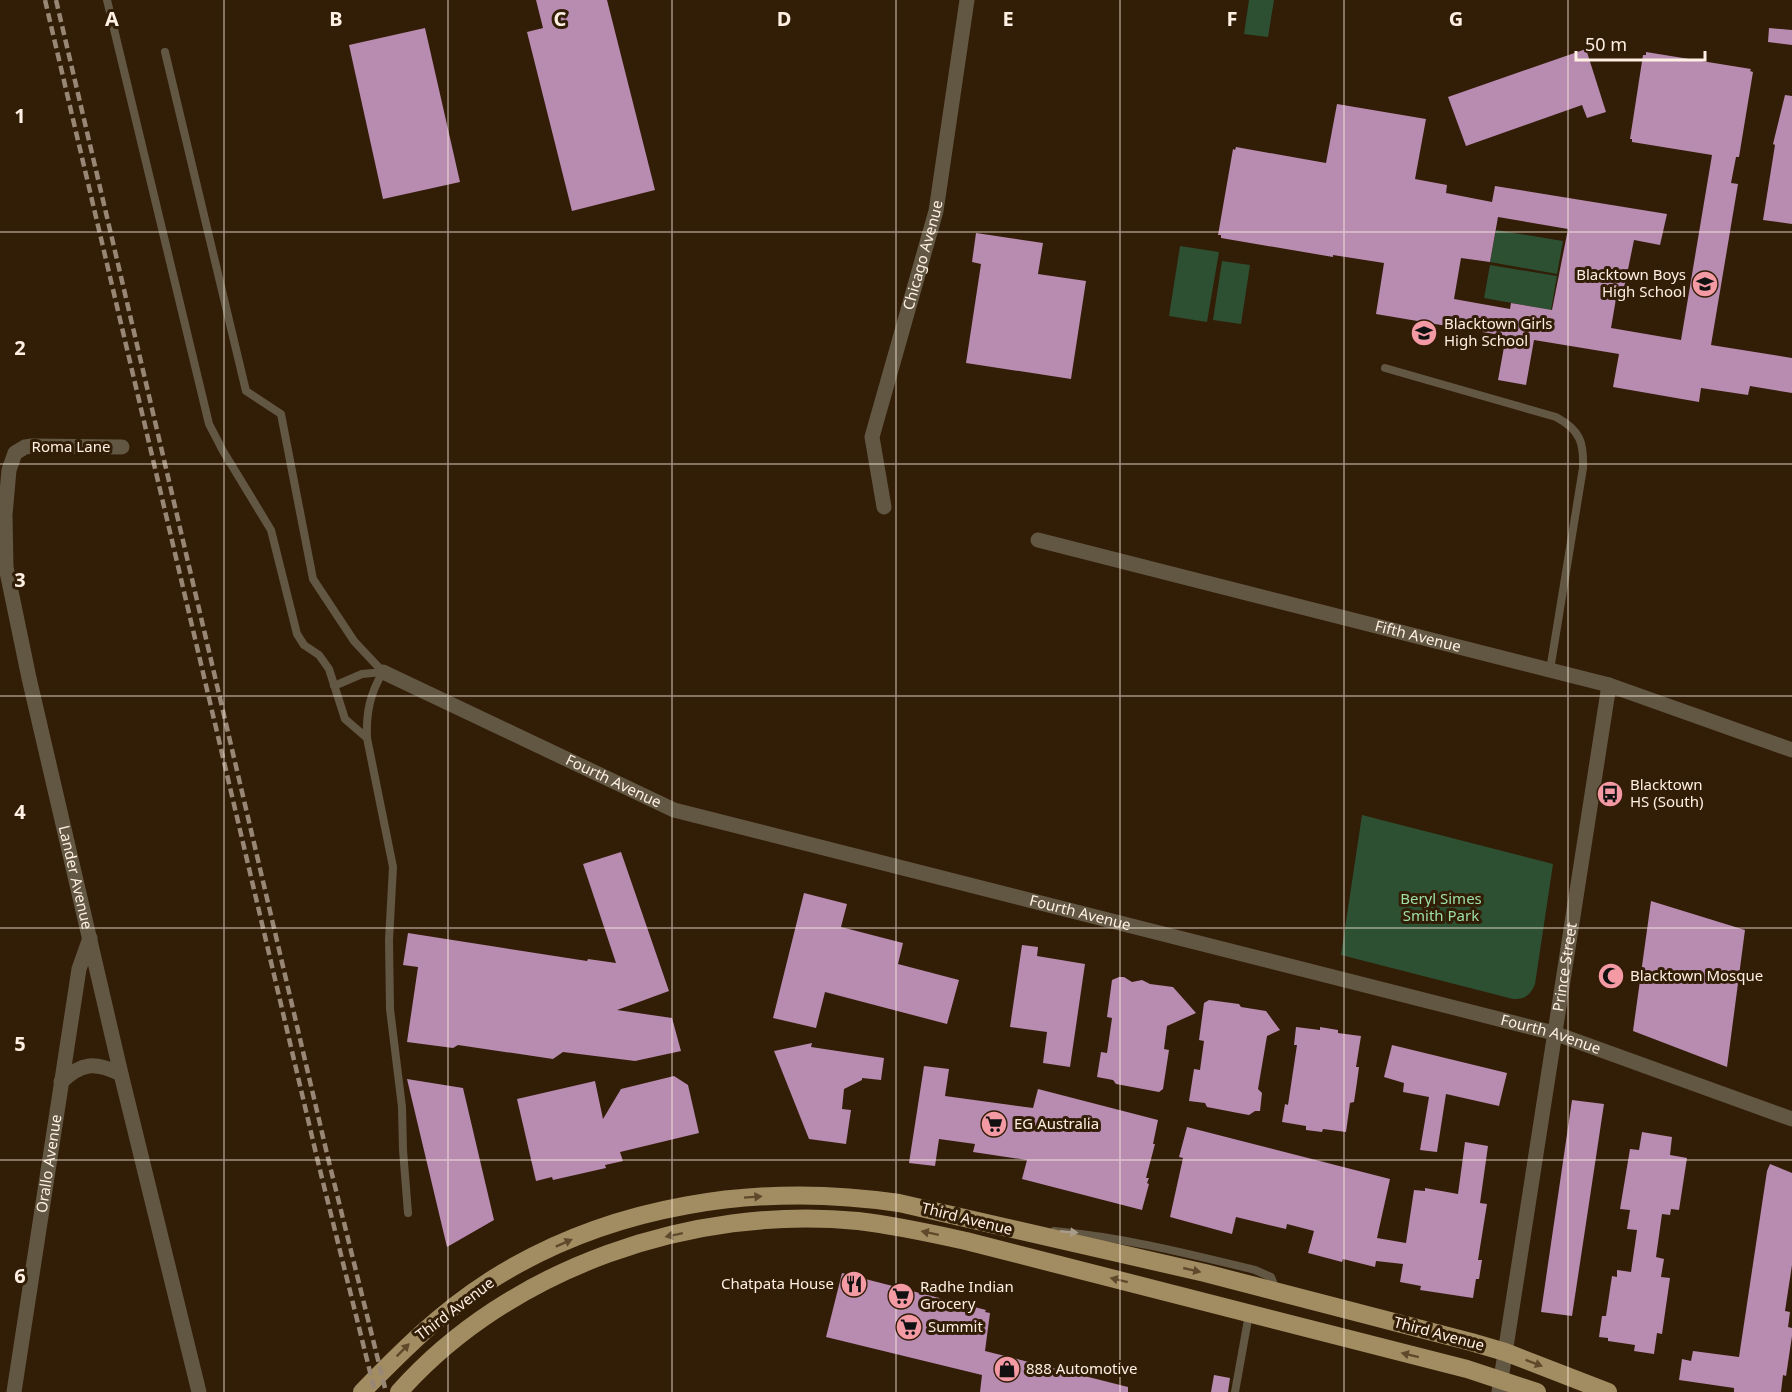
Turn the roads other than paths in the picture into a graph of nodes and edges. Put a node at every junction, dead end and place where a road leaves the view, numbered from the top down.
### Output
1 (107, 0) edge
2 (967, 0) edge
3 (165, 52) dead end
4 (1385, 368) dead end
5 (122, 447) dead end
6 (20, 450) joint
7 (884, 507) dead end
8 (1038, 540) dead end
9 (1550, 670) junction
10 (383, 672) junction
11 (1609, 685) junction
12 (334, 686) junction
13 (368, 738) junction
14 (1792, 750) edge
15 (90, 938) junction
16 (1554, 1033) junction
17 (121, 1074) junction
18 (61, 1082) junction
19 (1792, 1119) edge
20 (408, 1213) dead end
21 (1249, 1314) junction
22 (1505, 1352) junction
23 (1500, 1386) edge
24 (14, 1392) edge
25 (199, 1392) edge
26 (362, 1392) edge
27 (399, 1392) edge
28 (1235, 1392) edge
29 (1537, 1392) edge
30 (1608, 1392) edge

1 - 12 lane
2 - 7 street, Chicago Avenue
3 - 10 lane
4 - 9 lane
5 - 6 street, Roma Lane
6 - 15 street, Lander Avenue
8 - 9 street, Fifth Avenue
9 - 11 street, Fifth Avenue
10 - 12 lane
10 - 13 lane
10 - 16 street, Fourth Avenue
11 - 14 street, Fifth Avenue
11 - 16 street, Prince Street
12 - 13 lane
13 - 20 lane
15 - 17 street, Lander Avenue
15 - 18 street, Orallo Avenue
16 - 19 street, Fourth Avenue
16 - 22 street, Prince Street
17 - 18 street
17 - 25 street, Lander Avenue
18 - 24 street, Orallo Avenue
23 -> 21 main road, Third Avenue
21 -> 27 main road, Third Avenue
21 - 28 lane
22 - 23 street, Prince Street
26 -> 22 main road, Third Avenue
22 -> 30 main road, Third Avenue
23 - 29 main road, Third Avenue

